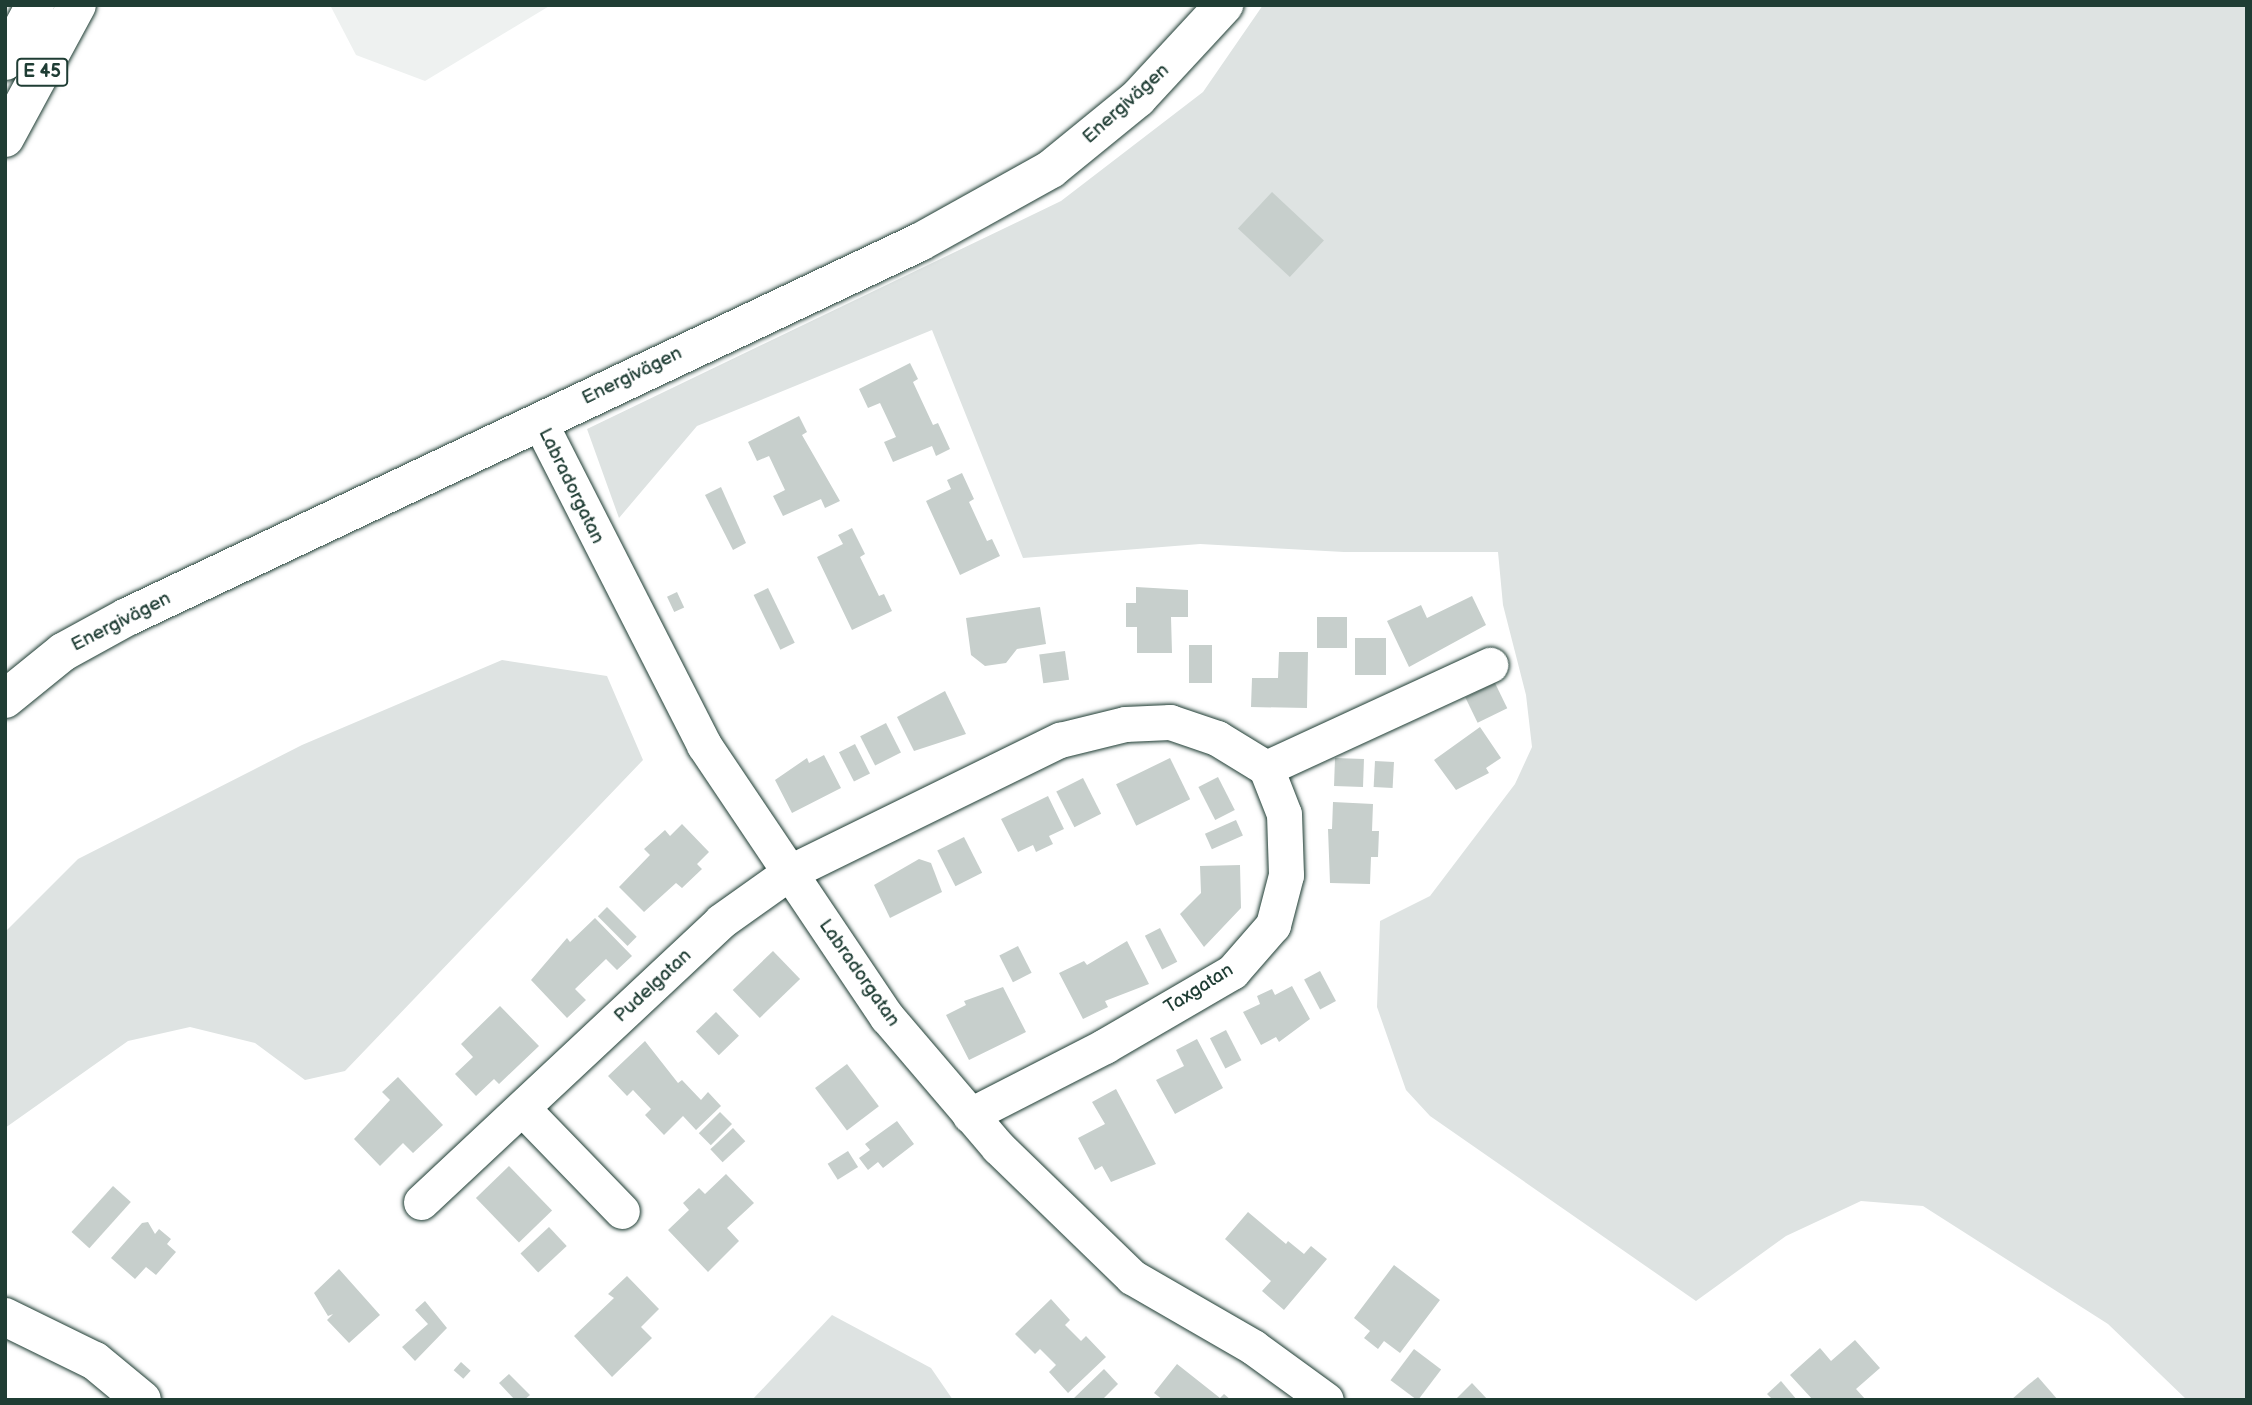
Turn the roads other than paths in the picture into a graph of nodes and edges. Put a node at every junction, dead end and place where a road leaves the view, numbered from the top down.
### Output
1 (35, 5) edge
2 (76, 5) edge
3 (1224, 5) edge
4 (5, 61) edge
5 (5, 138) edge
6 (539, 421) junction
7 (1490, 665) dead end
8 (5, 699) edge
9 (1266, 768) junction
10 (790, 872) junction
11 (523, 1109) junction
12 (970, 1115) junction
13 (421, 1202) dead end
14 (622, 1211) dead end
15 (5, 1317) edge
16 (5, 1344) edge
17 (134, 1395) edge
18 (1326, 1400) edge

1 - 4 main road, E 45
2 - 5 main road, E 45
3 - 6 main road, Energivägen
6 - 8 main road, Energivägen
6 - 10 street, Labradorgatan
7 - 9 street
9 - 10 street
9 - 12 street, Taxgatan
10 - 11 street, Pudelgatan
10 - 12 street, Labradorgatan
11 - 13 street, Pudelgatan
11 - 14 street
12 - 18 street, Labradorgatan
15 - 17 main road
16 - 17 main road

